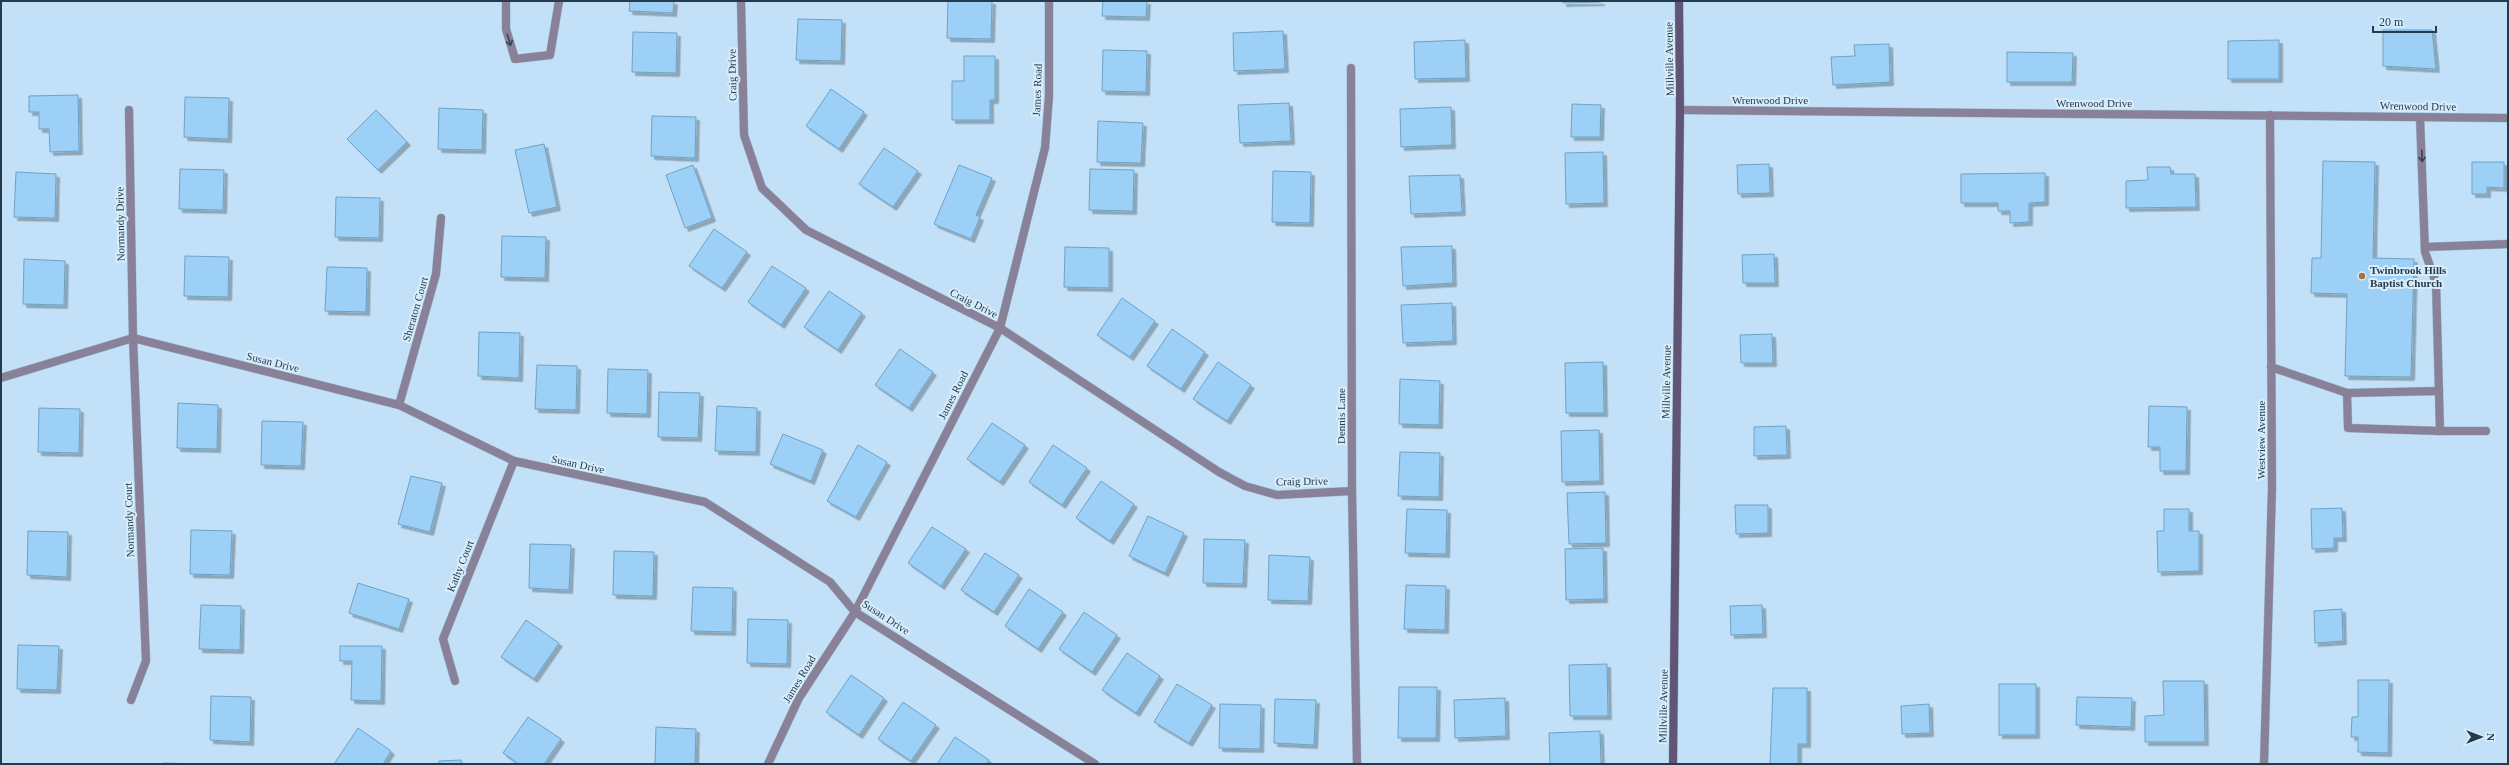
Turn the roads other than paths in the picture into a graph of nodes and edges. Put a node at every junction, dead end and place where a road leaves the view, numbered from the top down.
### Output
1 (506, 1) edge
2 (559, 1) edge
3 (741, 1) edge
4 (1049, 1) edge
5 (1679, 1) edge
6 (1351, 68) dead end
7 (129, 110) dead end
8 (1680, 110) junction
9 (2270, 115) junction
10 (2420, 117) junction
11 (2508, 118) edge
12 (441, 218) dead end
13 (2508, 244) edge
14 (2425, 247) junction
15 (1000, 328) junction
16 (133, 338) junction
17 (2271, 367) junction
18 (1, 378) edge
19 (2439, 391) junction
20 (2347, 393) junction
21 (399, 404) junction
22 (2440, 431) junction
23 (2486, 431) dead end
24 (514, 461) junction
25 (1352, 491) junction
26 (855, 612) junction
27 (455, 681) dead end
28 (131, 700) dead end
29 (768, 764) edge
30 (1095, 764) edge
31 (1357, 764) edge
32 (1673, 764) edge
33 (2264, 764) edge

1 -> 2 street
3 - 15 street, Craig Drive
4 - 15 street, James Road
5 - 8 main road, Millville Avenue
6 - 25 street, Dennis Lane
7 - 16 street, Normandy Drive
8 - 9 street, Wrenwood Drive
8 - 32 main road, Millville Avenue
9 - 10 street, Wrenwood Drive
9 - 17 street, Westview Avenue
10 - 11 street, Wrenwood Drive
10 -> 14 street
12 - 21 street, Sheraton Court
13 - 14 street
14 - 19 street
15 - 25 street, Craig Drive
15 - 26 street, James Road
16 - 18 street
16 - 21 street, Susan Drive
16 - 28 street, Normandy Court
17 - 20 street
17 - 33 street, Westview Avenue
19 - 20 street
19 - 22 street
20 - 22 street
21 - 24 street, Susan Drive
22 - 23 street
24 - 26 street, Susan Drive
24 - 27 street, Kathy Court
25 - 31 street, Dennis Lane
26 - 29 street, James Road
26 - 30 street, Susan Drive

